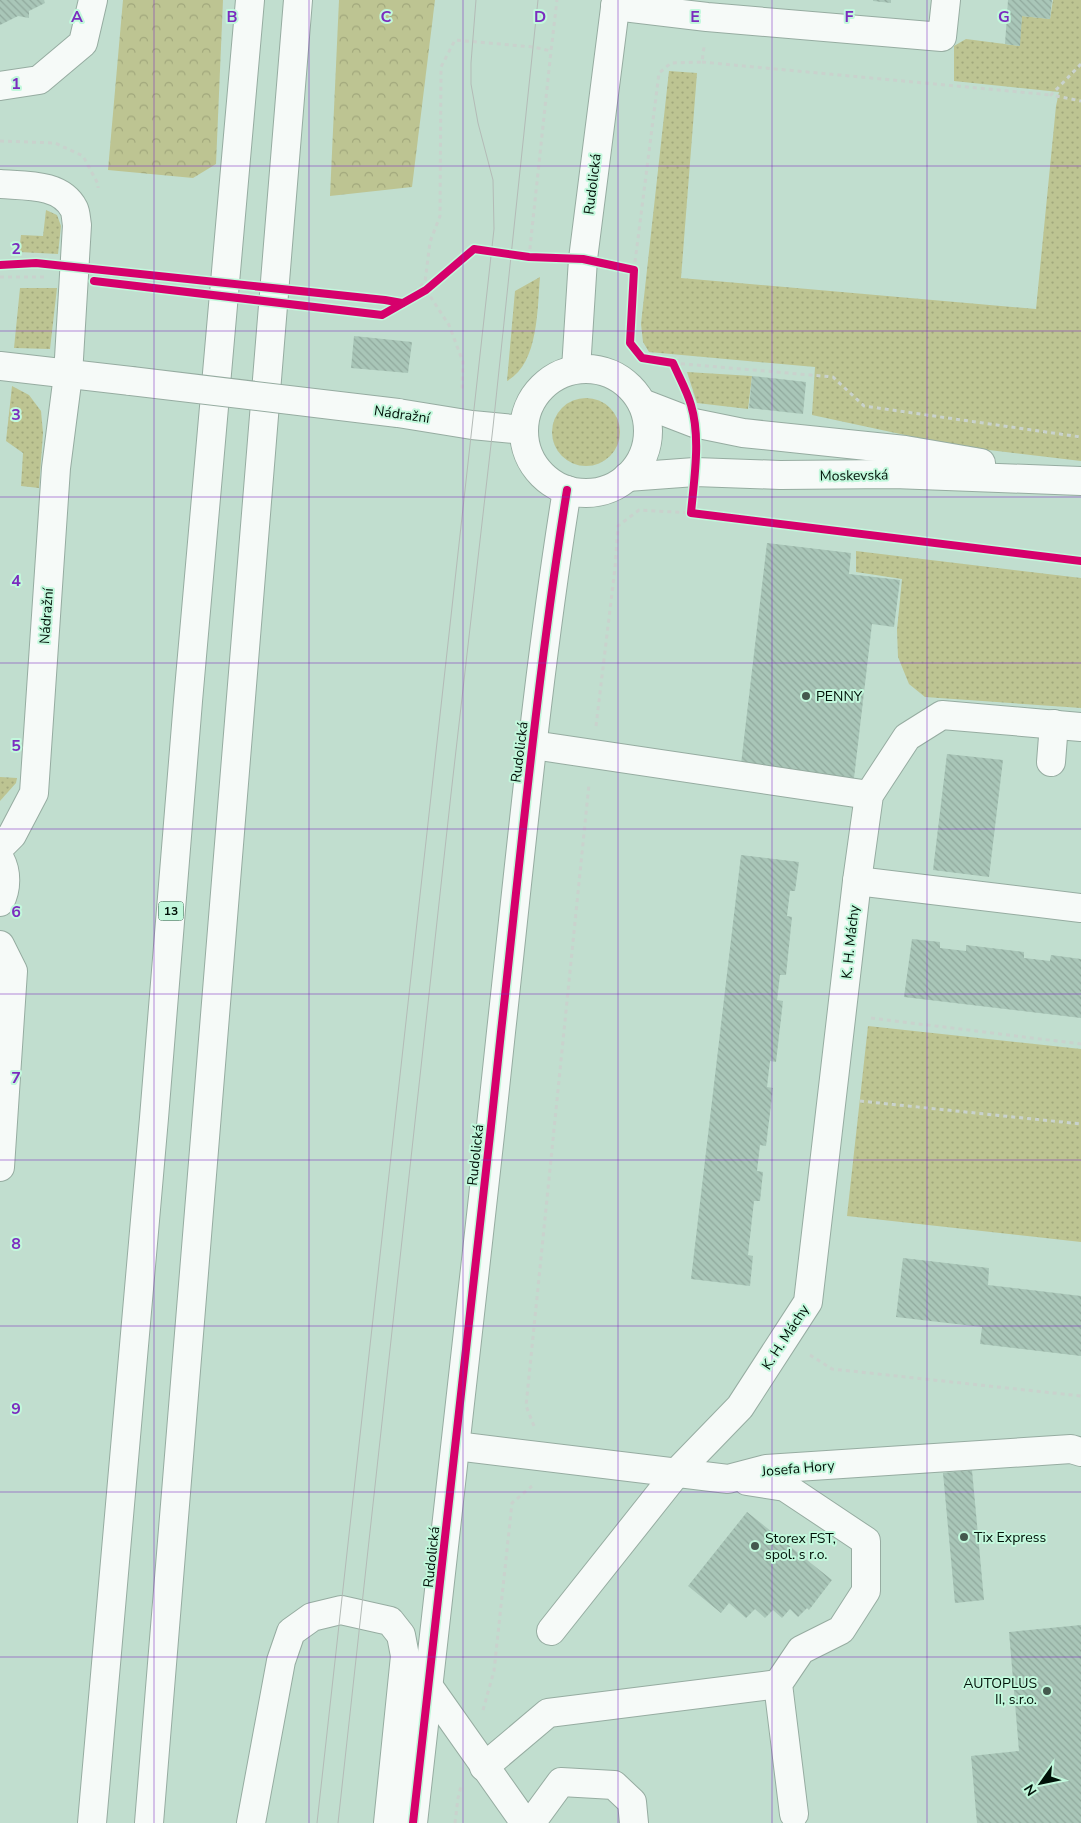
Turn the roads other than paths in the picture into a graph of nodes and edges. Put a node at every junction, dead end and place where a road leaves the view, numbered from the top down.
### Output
1 (93, 0) edge
2 (250, 0) edge
3 (298, 0) edge
4 (946, 0) edge
5 (616, 3) edge
6 (0, 86) edge
7 (0, 184) edge
8 (0, 366) edge
9 (576, 369) junction
10 (68, 375) junction
11 (642, 403) junction
12 (524, 430) junction
13 (627, 478) junction
14 (1081, 481) edge
15 (567, 490) junction
16 (1054, 724) junction
17 (1081, 727) edge
18 (532, 745) junction
19 (1051, 762) dead end
20 (869, 795) junction
21 (0, 847) edge
22 (0, 859) edge
23 (857, 881) junction
24 (0, 902) edge
25 (1081, 908) edge
26 (0, 945) edge
27 (2, 1107) edge
28 (0, 1167) edge
29 (456, 1446) junction
30 (1081, 1452) edge
31 (678, 1471) junction
32 (728, 1479) junction
33 (551, 1631) dead end
34 (778, 1684) junction
35 (429, 1688) junction
36 (478, 1758) junction
37 (794, 1814) dead end
38 (92, 1823) edge
39 (149, 1823) edge
40 (251, 1823) edge
41 (388, 1823) edge
42 (413, 1823) edge
43 (525, 1823) edge
44 (531, 1823) edge
45 (634, 1823) edge

1 - 6 main road
2 - 38 main road, 13
3 - 39 main road
4 - 5 main road
5 - 9 main road, Rudolická
7 - 10 main road, Nádražní
8 - 10 main road, Nádražní
9 - 11 main road
9 - 12 main road
10 - 12 main road, Nádražní, bridge
10 - 21 main road, Nádražní
11 - 13 main road
11 - 14 main road, Moskevská
12 - 15 main road
13 - 14 main road, Moskevská
13 - 15 main road
15 - 18 main road, Rudolická
16 - 17 main road, K. H. Máchy
16 - 19 main road
16 - 20 main road, K. H. Máchy
18 - 20 main road
18 - 29 main road, Rudolická
20 - 23 main road, K. H. Máchy
22 - 24 main road
23 - 25 main road
23 - 31 main road, K. H. Máchy
26 - 27 main road
27 - 28 main road
29 - 31 main road, Josefa Hory
29 - 35 main road, Rudolická
30 - 32 main road, Josefa Hory
31 - 32 main road, Josefa Hory
31 - 33 main road, K. H. Máchy
32 - 34 main road
34 - 36 main road
34 - 37 main road
35 - 36 main road
35 - 42 main road, Rudolická
36 - 43 main road
40 - 41 main road
44 - 45 main road

